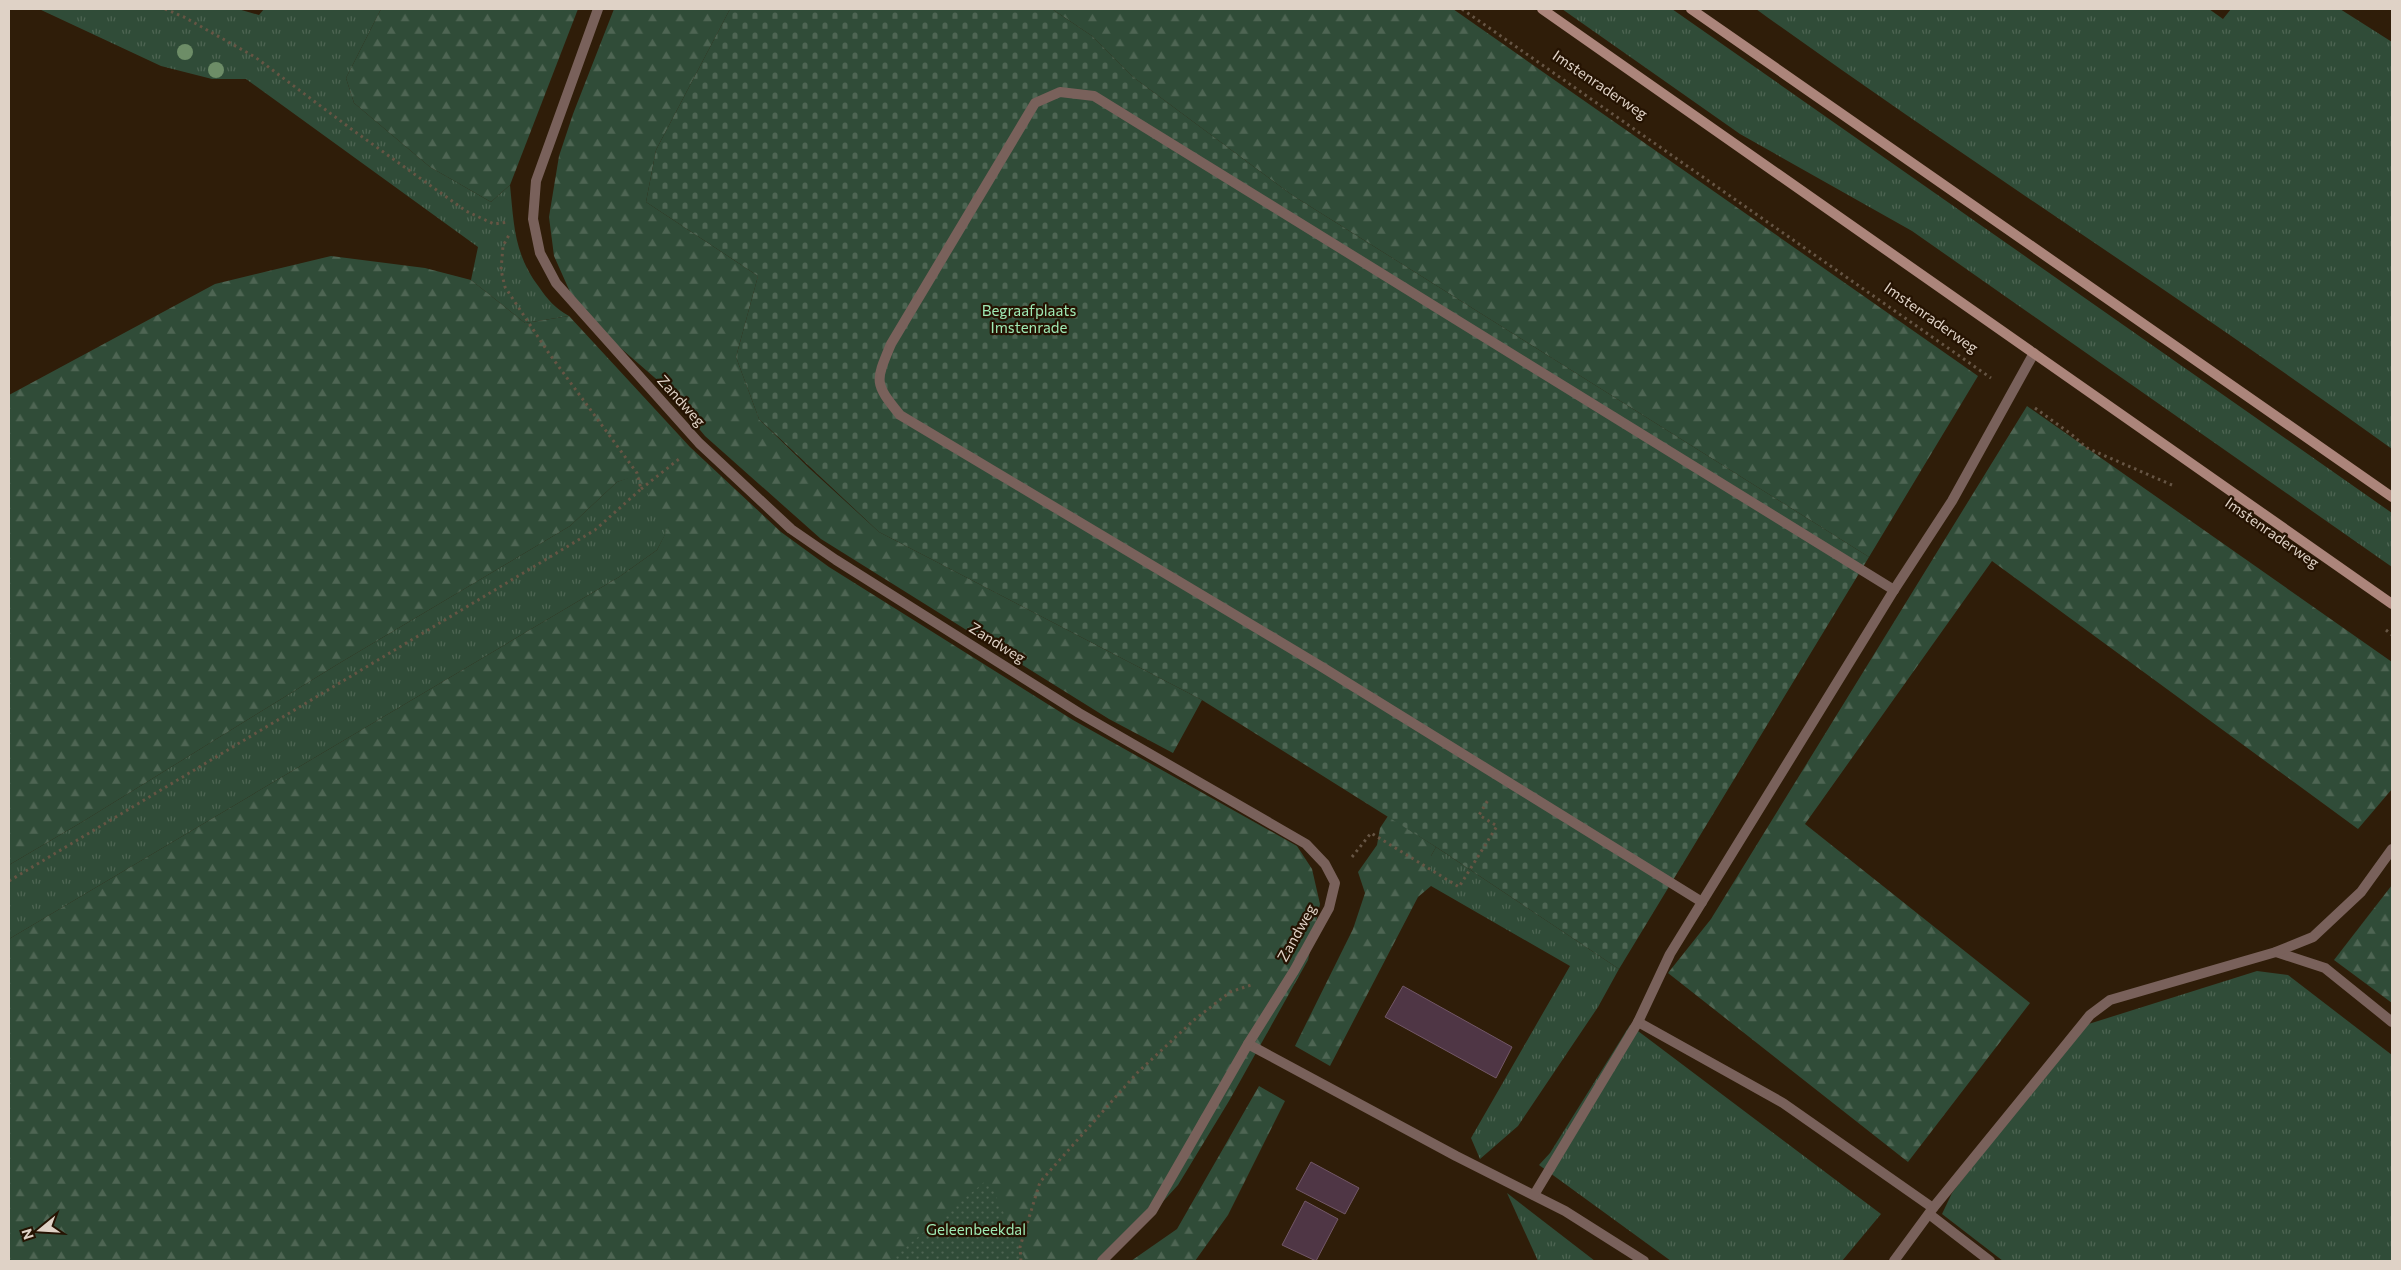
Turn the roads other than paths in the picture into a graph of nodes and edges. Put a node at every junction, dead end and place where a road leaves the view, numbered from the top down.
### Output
1 (598, 9) edge
2 (1542, 9) edge
3 (1691, 9) edge
4 (2034, 353) junction
5 (2392, 497) edge
6 (1894, 590) junction
7 (2392, 604) edge
8 (2392, 849) edge
9 (1702, 902) junction
10 (2276, 952) junction
11 (1638, 1022) junction
12 (2392, 1022) edge
13 (1248, 1044) junction
14 (1534, 1194) junction
15 (1931, 1211) junction
16 (1102, 1261) edge
17 (1644, 1261) edge
18 (1894, 1261) edge
19 (1990, 1261) edge

1 - 13 street, Zandweg
2 - 4 street, Imstenraderweg
3 - 5 street
4 - 6 street
4 - 7 street, Imstenraderweg
6 - 9 street
6 - 9 street
8 - 10 street
9 - 11 street
10 - 12 street
10 - 15 street
11 - 14 street
11 - 15 street
13 - 14 street
13 - 16 street, Zandweg
14 - 17 street
15 - 18 street
15 - 19 street

